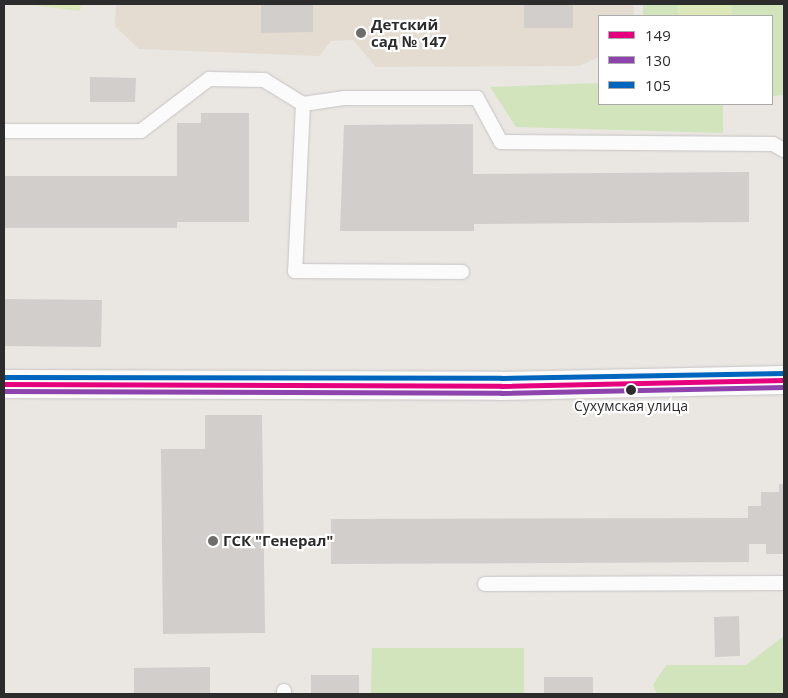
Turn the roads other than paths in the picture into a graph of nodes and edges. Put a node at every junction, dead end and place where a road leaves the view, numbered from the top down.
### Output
1 (303, 104) junction
2 (4, 131) edge
3 (784, 150) edge
4 (462, 272) dead end
5 (784, 380) edge
6 (4, 384) edge
7 (784, 582) edge
8 (485, 584) dead end

1 - 2 lane
1 - 3 lane
1 - 4 lane
5 - 6 main road
7 - 8 lane

